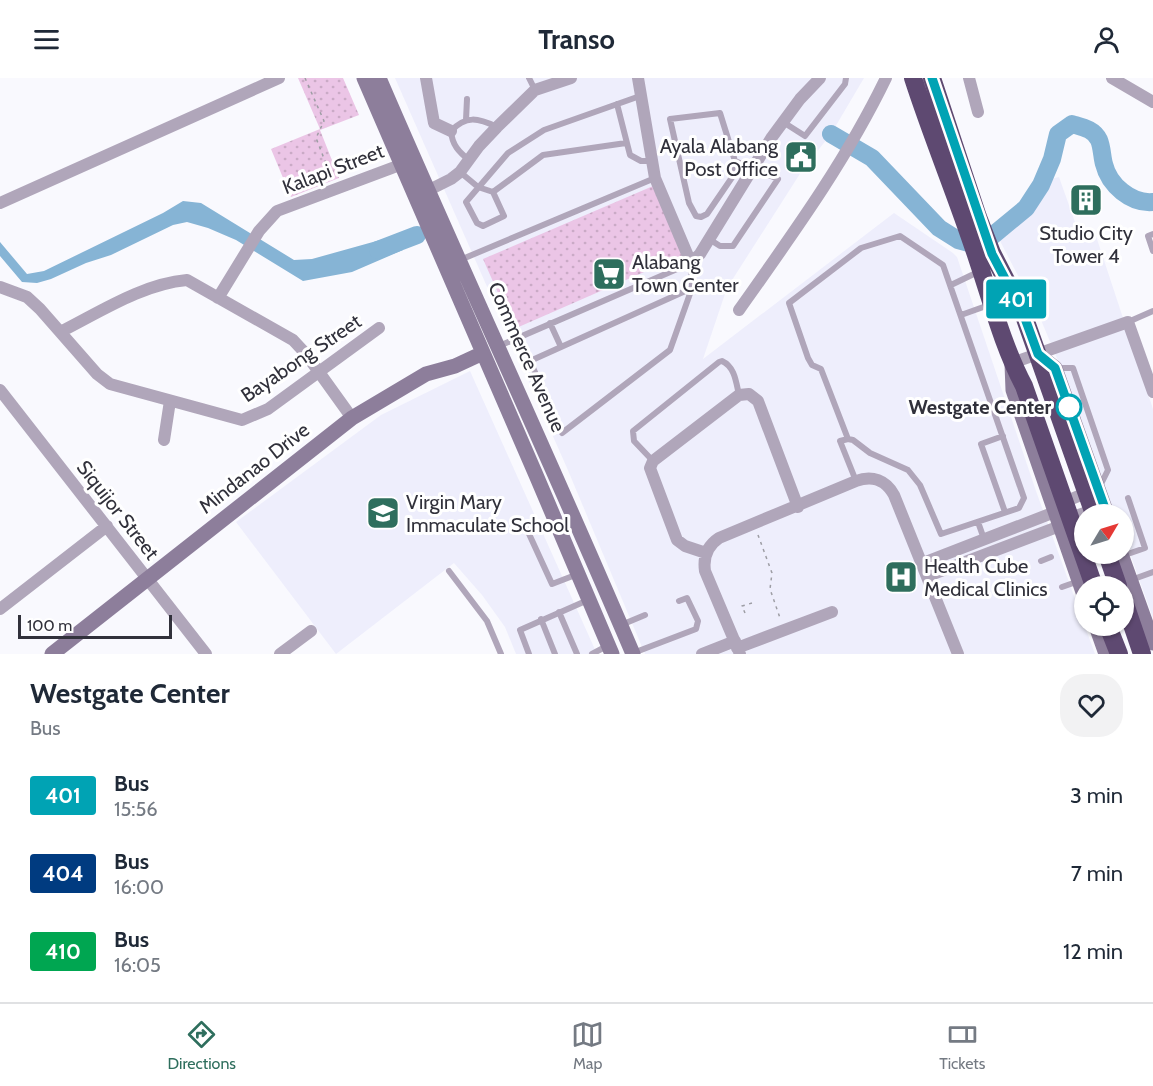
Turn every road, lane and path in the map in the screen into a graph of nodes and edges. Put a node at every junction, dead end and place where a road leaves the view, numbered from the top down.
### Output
1 (305, 78) edge
2 (364, 78) edge
3 (380, 78) edge
4 (426, 78) edge
5 (529, 78) edge
6 (571, 78) edge
7 (638, 78) edge
8 (846, 78) edge
9 (886, 78) edge
10 (913, 78) edge
11 (932, 78) edge
12 (969, 78) edge
13 (1112, 78) edge
14 (272, 79) edge
15 (812, 81) edge
16 (536, 90) junction
17 (640, 96) junction
18 (466, 99) dead end
19 (1153, 102) edge
20 (617, 104) junction
21 (978, 112) dead end
22 (466, 120) junction
23 (783, 122) junction
24 (497, 127) junction
25 (451, 131) junction
26 (626, 143) junction
27 (469, 160) junction
28 (651, 161) junction
29 (735, 161) junction
30 (400, 165) junction
31 (752, 168) junction
32 (460, 172) junction
33 (655, 178) junction
34 (478, 187) junction
35 (336, 188) junction
36 (493, 192) junction
37 (421, 194) junction
38 (1, 201) edge
39 (971, 219) junction
40 (1153, 234) edge
41 (709, 239) junction
42 (1153, 251) edge
43 (460, 260) junction
44 (984, 261) junction
45 (691, 263) junction
46 (951, 285) junction
47 (0, 287) edge
48 (692, 288) junction
49 (218, 297) junction
50 (992, 304) junction
51 (739, 310) dead end
52 (1153, 310) edge
53 (961, 315) junction
54 (1128, 322) junction
55 (550, 323) junction
56 (379, 328) dead end
57 (60, 332) junction
58 (499, 346) junction
59 (561, 347) junction
60 (483, 353) junction
61 (1038, 354) junction
62 (1012, 363) junction
63 (318, 372) junction
64 (1153, 392) edge
65 (740, 395) junction
66 (3, 399) edge
67 (170, 401) junction
68 (352, 418) junction
69 (1003, 436) junction
70 (848, 439) junction
71 (164, 440) dead end
72 (653, 461) junction
73 (856, 481) junction
74 (1092, 491) junction
75 (1128, 498) dead end
76 (566, 499) junction
77 (1096, 504) edge
78 (1130, 504) edge
79 (798, 507) junction
80 (550, 508) junction
81 (1005, 512) junction
82 (1063, 514) junction
83 (1074, 514) edge
84 (1134, 516) edge
85 (978, 522) junction
86 (524, 523) dead end
87 (754, 524) junction
88 (106, 526) junction
89 (984, 539) junction
90 (1134, 550) edge
91 (706, 553) junction
92 (1051, 557) dead end
93 (1041, 561) dead end
94 (923, 563) junction
95 (449, 571) dead end
96 (1153, 572) edge
97 (578, 574) junction
98 (928, 576) junction
99 (1083, 576) edge
100 (147, 579) junction
101 (1134, 579) edge
102 (1062, 586) dead end
103 (1074, 586) edge
104 (589, 599) junction
105 (679, 601) dead end
106 (752, 603) dead end
107 (1134, 604) edge
108 (0, 609) edge
109 (559, 612) junction
110 (832, 612) dead end
111 (745, 613) dead end
112 (645, 615) dead end
113 (541, 619) junction
114 (621, 625) junction
115 (784, 630) junction
116 (1134, 630) edge
117 (311, 631) dead end
118 (1100, 636) edge
119 (1112, 636) edge
120 (1153, 643) edge
121 (737, 648) edge
122 (610, 650) edge
123 (52, 654) edge
124 (206, 654) edge
125 (280, 654) edge
126 (501, 654) edge
127 (529, 654) edge
128 (555, 654) edge
129 (577, 654) edge
130 (592, 654) edge
131 (633, 654) edge
132 (702, 654) edge
133 (958, 654) edge
134 (1106, 654) edge
135 (1119, 654) edge
136 (1142, 654) edge

1 - 35 path
2 - 30 main road, Commerce Avenue
3 - 37 main road, Commerce Avenue
4 - 25 street
5 - 16 lane
6 - 16 street
7 - 17 street
8 - 23 lane
9 - 51 street
10 - 39 highway
11 - 39 highway
12 - 21 street
13 - 19 street
14 - 38 street
15 - 23 street
16 - 24 street
17 - 20 lane
17 - 28 street
18 - 22 lane
20 - 26 lane
20 - 34 lane
22 - 24 lane
22 - 25 lane
23 - 31 street
24 - 27 street
25 - 27 lane
26 - 28 lane
26 - 36 lane
27 - 32 street
28 - 33 street
29 - 29 lane
29 - 31 lane
30 - 35 street, Kalapi Street
30 - 37 main road, Commerce Avenue
31 - 41 street
31 - 41 lane
32 - 34 lane
32 - 37 street
33 - 43 lane
33 - 45 street
34 - 36 lane
34 - 36 lane
35 - 49 street, Kalapi Street
37 - 43 main road, Commerce Avenue
37 - 60 main road, Commerce Avenue
39 - 44 highway
40 - 42 lane
41 - 45 street
43 - 58 main road, Commerce Avenue
44 - 46 lane
44 - 50 highway
44 - 61 highway
45 - 48 lane
45 - 55 lane
46 - 53 lane
46 - 70 lane
47 - 57 street, Bayabong Street
48 - 59 lane
48 - 59 lane
49 - 57 street
49 - 63 street
50 - 53 lane
50 - 62 highway
52 - 54 lane
53 - 69 lane
54 - 61 street
54 - 64 street
55 - 58 lane
55 - 59 lane
56 - 63 street, Bayabong Street
57 - 67 street, Bayabong Street
58 - 60 street, Mindanao Drive
58 - 76 main road, Commerce Avenue
60 - 68 main road, Mindanao Drive
60 - 80 main road, Commerce Avenue
61 - 62 street
61 - 74 highway
61 - 74 main road
62 - 82 highway
63 - 67 street, Bayabong Street
63 - 68 street
65 - 72 street
65 - 72 lane
65 - 79 street
66 - 88 street, Siquijor Street
67 - 71 street
68 - 100 main road, Mindanao Drive
69 - 81 lane
69 - 81 lane
70 - 73 lane
70 - 85 lane
72 - 91 street
73 - 79 street
73 - 94 street
74 - 77 highway
74 - 82 street
75 - 78 lane
76 - 80 main road
76 - 114 main road, Commerce Avenue
79 - 87 street
80 - 97 main road, Commerce Avenue
81 - 85 lane
82 - 83 street
82 - 89 street
82 - 98 street
82 - 99 highway
84 - 90 lane
85 - 89 lane
86 - 97 lane
87 - 91 street
87 - 115 path
88 - 100 street, Siquijor Street
88 - 108 street
89 - 94 street
91 - 121 street
92 - 93 lane
94 - 98 street
95 - 126 lane
96 - 101 lane
97 - 104 main road, Commerce Avenue
98 - 133 street
100 - 123 main road, Mindanao Drive
100 - 124 street, Siquijor Street
102 - 103 lane
104 - 109 lane
104 - 122 main road, Commerce Avenue
105 - 131 lane
106 - 111 path
107 - 120 main road
109 - 113 lane
109 - 129 lane
110 - 115 street
112 - 114 lane
113 - 127 lane
113 - 128 lane
114 - 131 main road, Commerce Avenue
115 - 121 street
116 - 136 highway
117 - 125 street
118 - 134 main road
119 - 135 highway
121 - 132 street
122 - 130 lane

